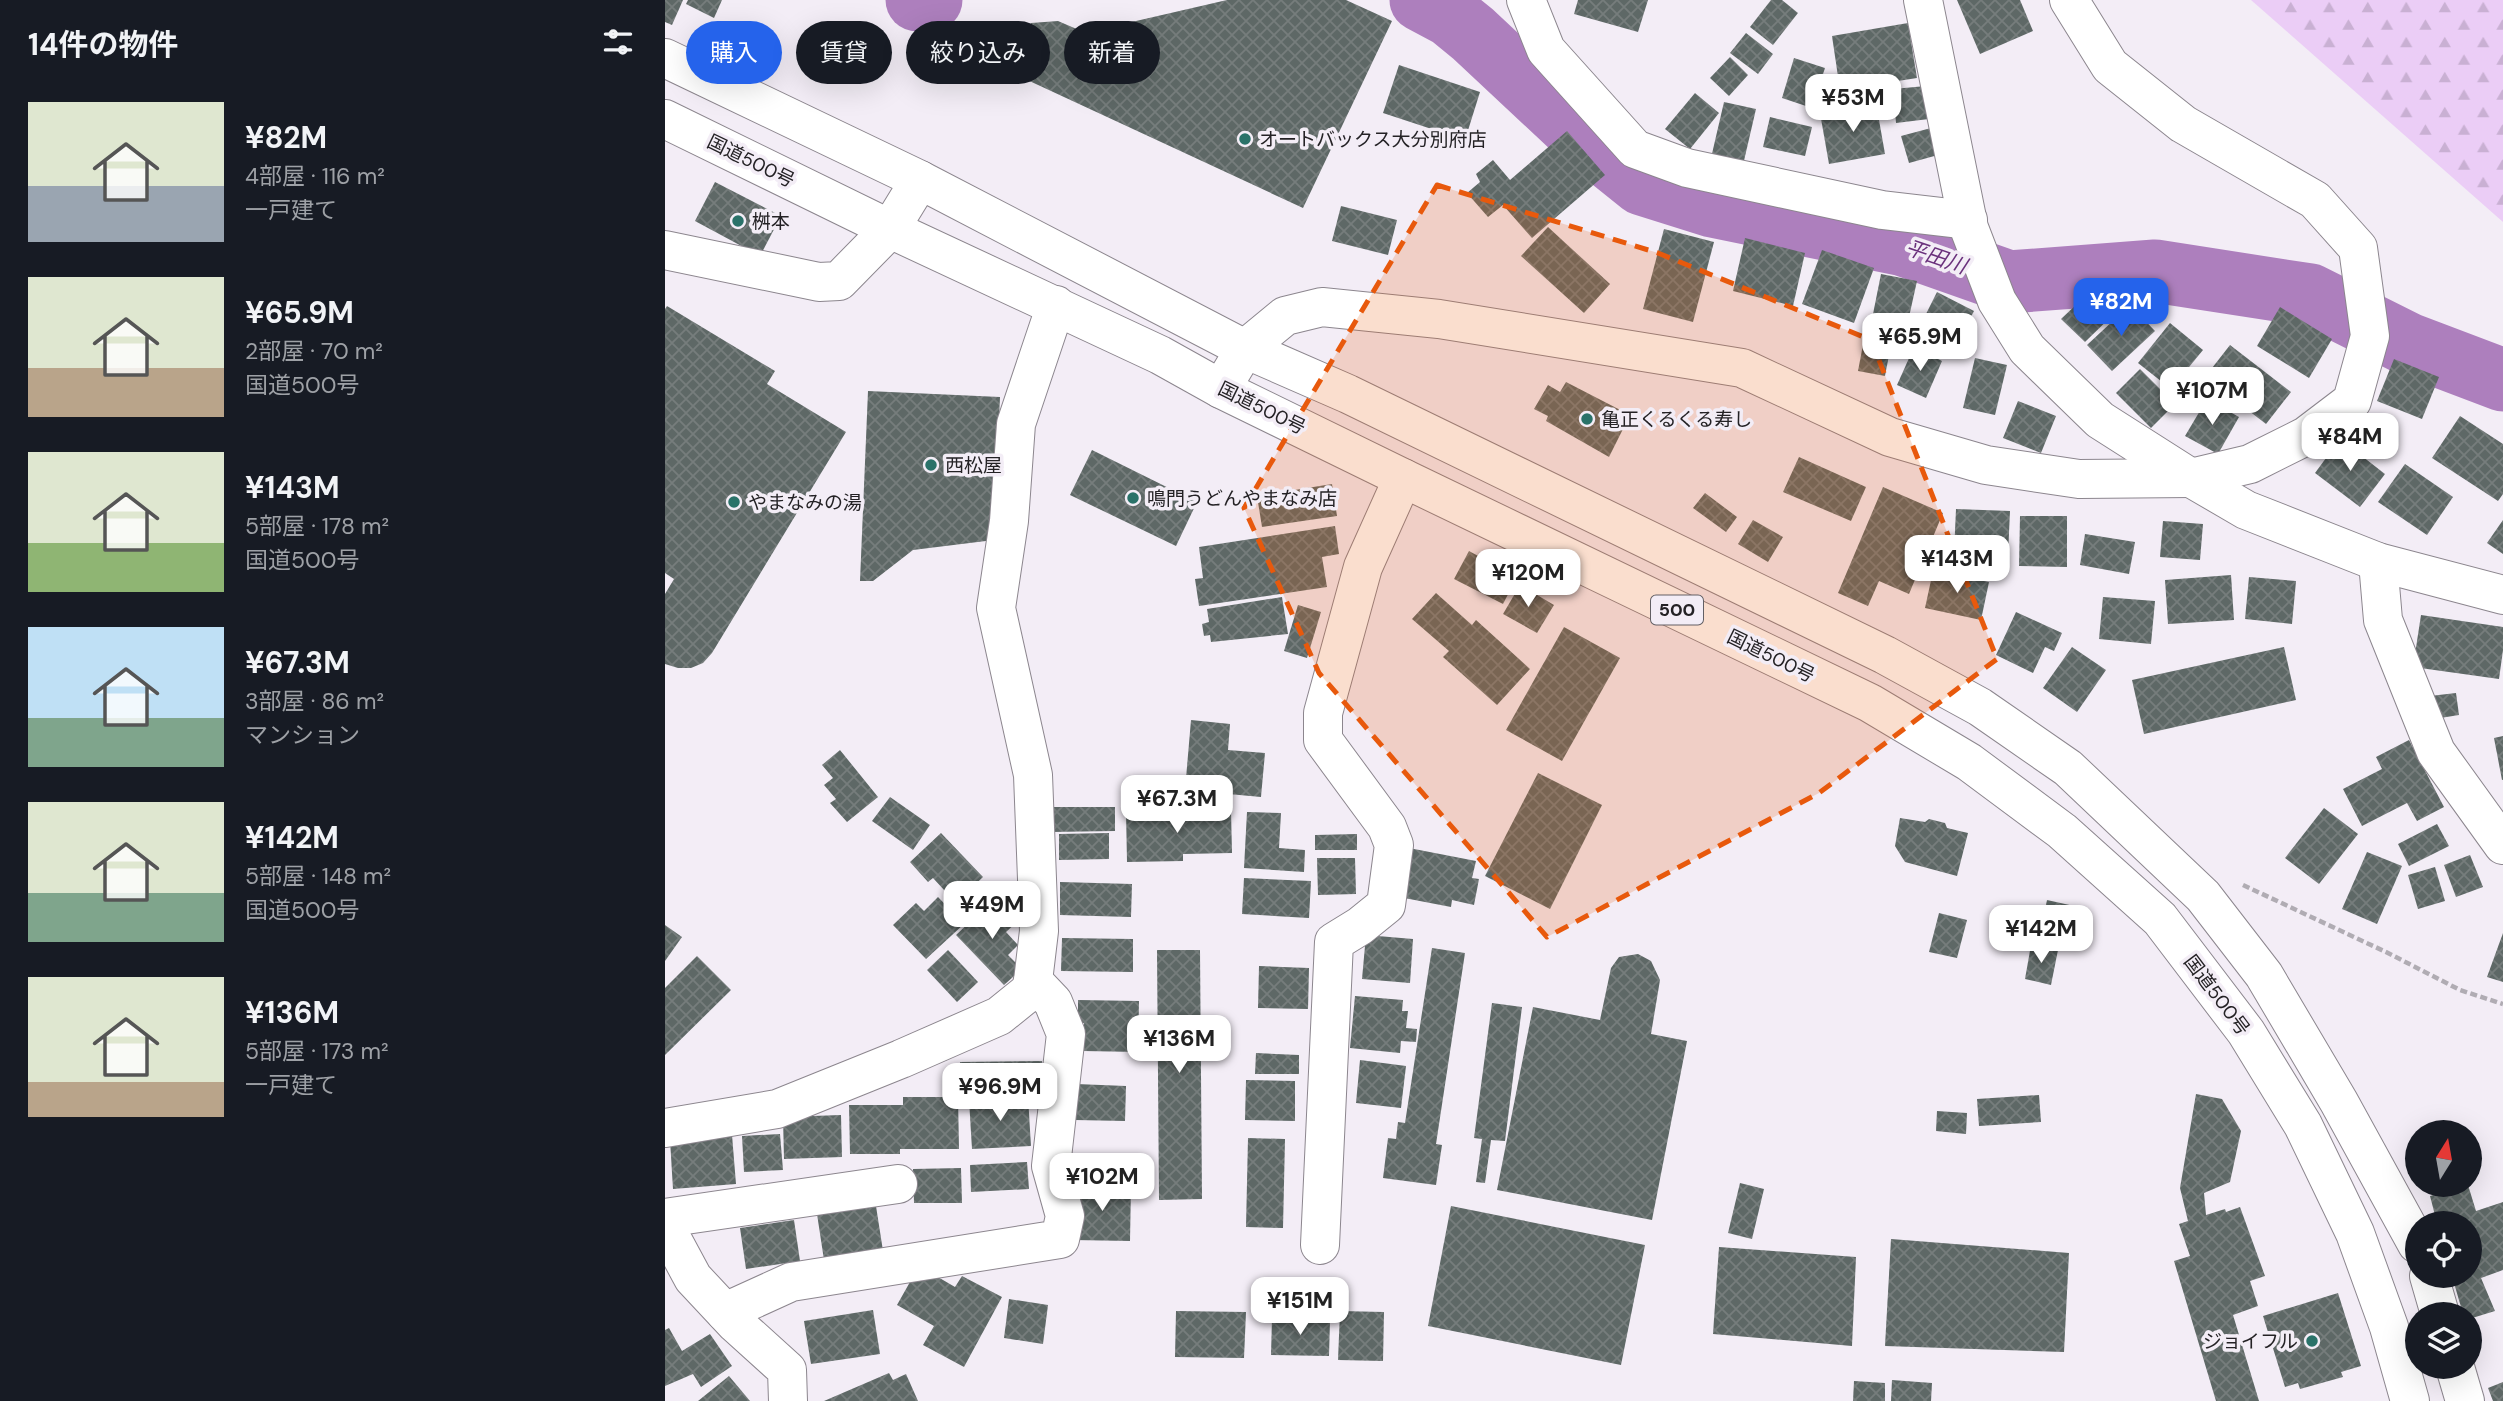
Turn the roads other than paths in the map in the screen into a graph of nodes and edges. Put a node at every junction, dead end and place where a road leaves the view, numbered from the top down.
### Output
1 (1526, 0) edge
2 (1923, 0) edge
3 (2069, 0) edge
4 (665, 58) edge
5 (665, 119) edge
6 (920, 180) junction
7 (1968, 220) junction
8 (890, 229) junction
9 (665, 250) edge
10 (1056, 305) junction
11 (1245, 349) junction
12 (1221, 389) junction
13 (1403, 478) junction
14 (2191, 478) junction
15 (2378, 562) junction
16 (2503, 595) edge
17 (2503, 845) edge
18 (1033, 981) junction
19 (665, 1128) edge
20 (898, 1184) dead end
21 (665, 1218) edge
22 (2405, 1222) edge
23 (665, 1226) edge
24 (1320, 1245) dead end
25 (725, 1312) junction
26 (2459, 1379) edge
27 (788, 1401) edge
28 (2410, 1401) edge
29 (2465, 1401) edge

1 - 7 main road
2 - 7 main road
3 - 14 main road
4 - 6 main road, 500
5 - 8 main road, 国道500号 / 500
6 - 8 main road
6 - 11 main road, 500
7 - 14 main road
8 - 9 main road
8 - 10 main road, 国道500号 / 500
10 - 12 main road, 国道500号 / 500
10 - 18 main road
11 - 12 main road
11 - 14 main road
11 - 22 main road, 500
12 - 13 main road, 国道500号 / 500
13 - 24 main road
13 - 28 main road, 国道500号 / 500
14 - 15 main road
15 - 16 main road
15 - 17 main road
18 - 19 main road
18 - 25 main road
20 - 21 main road
23 - 25 main road
25 - 27 main road
26 - 29 main road

